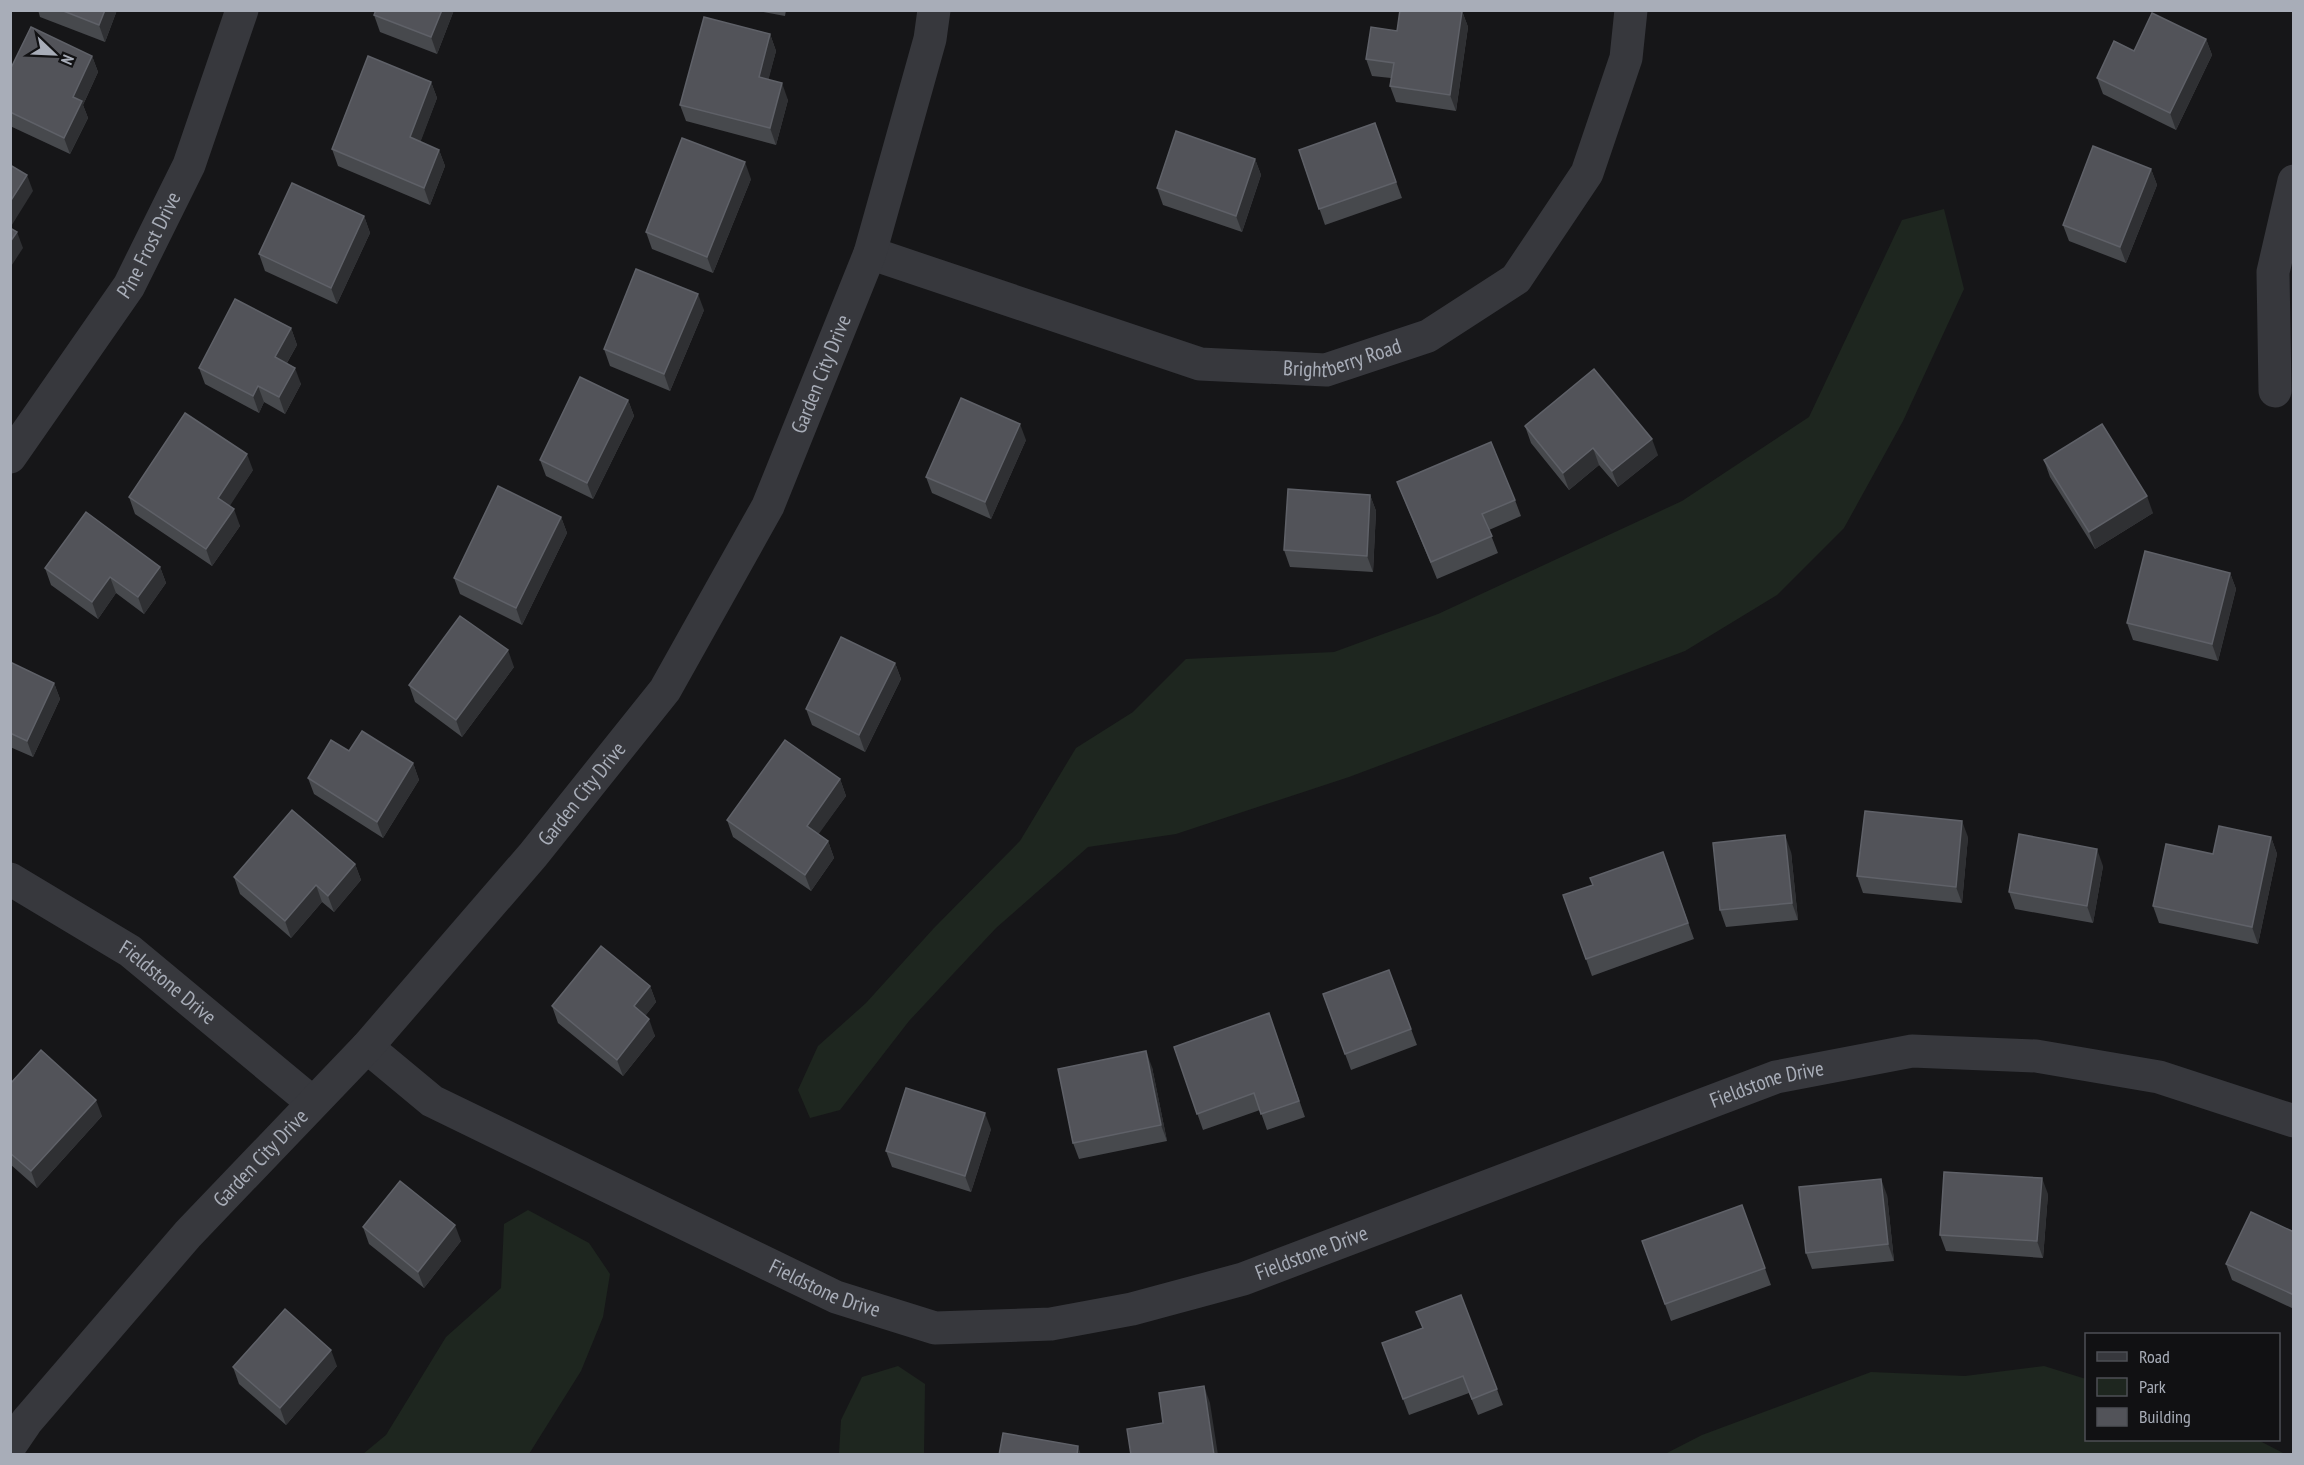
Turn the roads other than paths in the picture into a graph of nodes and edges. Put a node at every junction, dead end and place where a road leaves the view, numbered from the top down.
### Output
1 (242, 10) edge
2 (934, 10) edge
3 (1631, 10) edge
4 (2294, 181) edge
5 (870, 253) junction
6 (2276, 391) dead end
7 (10, 457) edge
8 (10, 879) edge
9 (367, 1047) junction
10 (313, 1103) junction
11 (2294, 1121) edge
12 (10, 1446) edge

1 - 7 street, Pine Frost Drive
2 - 5 street, Garden City Drive
3 - 5 street, Brightberry Road
4 - 6 street
5 - 9 street, Garden City Drive
8 - 10 street, Fieldstone Drive
9 - 10 street, Garden City Drive
9 - 11 street, Fieldstone Drive
10 - 12 street, Garden City Drive

